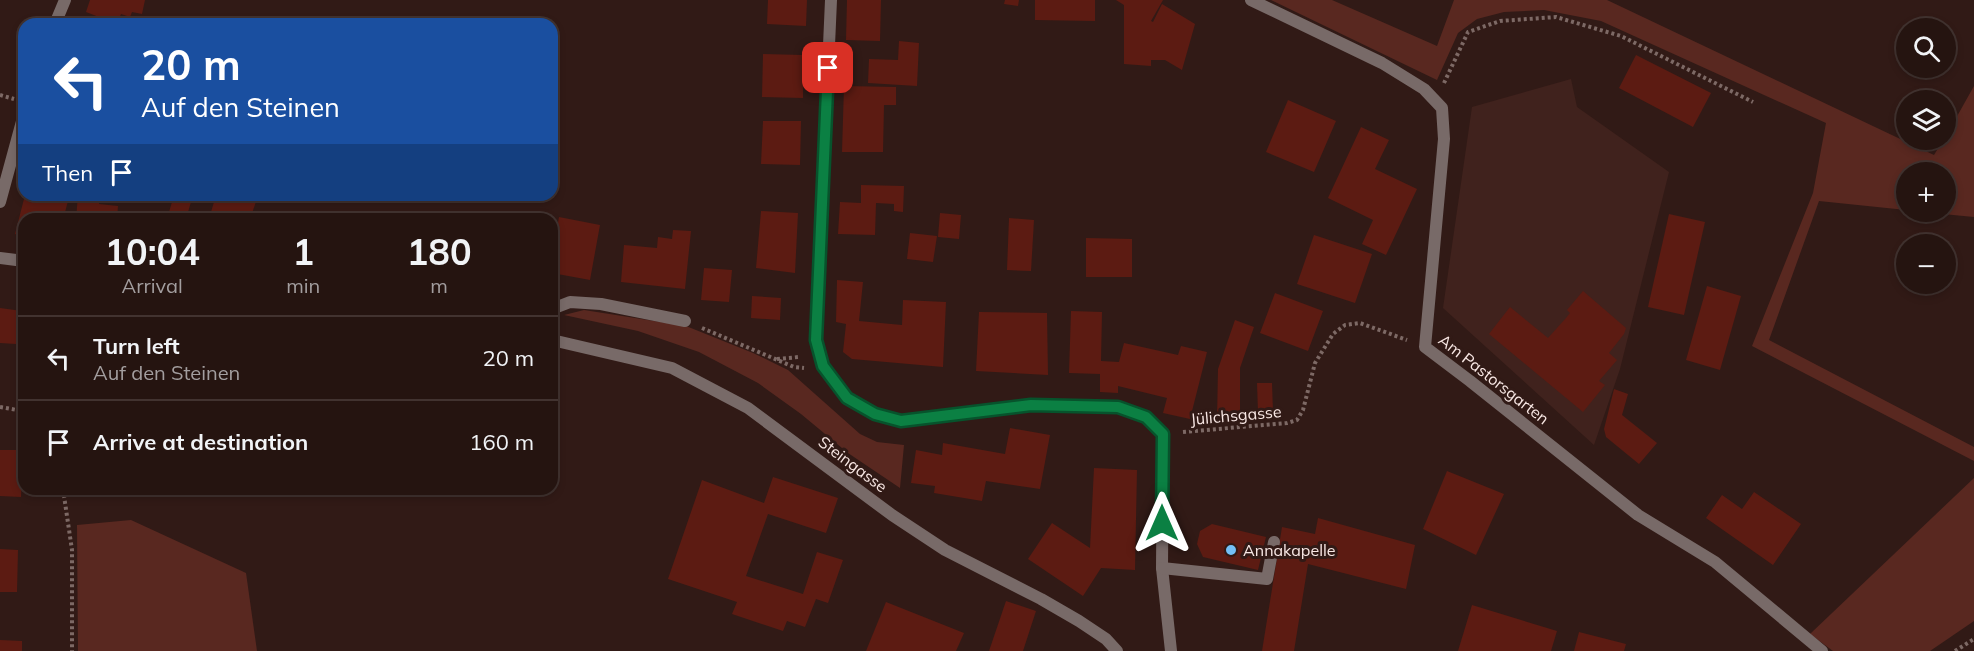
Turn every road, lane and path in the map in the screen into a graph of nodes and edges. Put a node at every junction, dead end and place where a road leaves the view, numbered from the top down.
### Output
1 (65, 0) edge
2 (831, 0) edge
3 (1251, 0) edge
4 (58, 18) edge
5 (1435, 100) junction
6 (1753, 102) dead end
7 (18, 136) edge
8 (0, 202) edge
9 (0, 258) edge
10 (18, 260) edge
11 (558, 307) edge
12 (685, 321) joint
13 (558, 341) edge
14 (1425, 347) junction
15 (776, 359) junction
16 (794, 367) dead end
17 (805, 368) dead end
18 (0, 407) edge
19 (18, 411) edge
20 (1163, 434) junction
21 (64, 495) edge
22 (1274, 542) dead end
23 (1162, 568) junction
24 (1974, 639) edge
25 (72, 651) edge
26 (1117, 651) edge
27 (1171, 651) edge
28 (1822, 651) edge
29 (1955, 651) edge

1 - 4 street
2 - 20 street
3 - 5 street
5 - 6 path
5 - 14 street, Am Pastorsgarten
7 - 8 street
9 - 10 street
11 - 12 street
12 - 15 path
13 - 26 street, Steingasse
14 - 20 path, Jülichsgasse
14 - 28 street, Am Pastorsgarten
15 - 16 path
15 - 17 path
18 - 19 path
20 - 23 street
21 - 25 path
22 - 23 street
23 - 27 street
24 - 29 path

